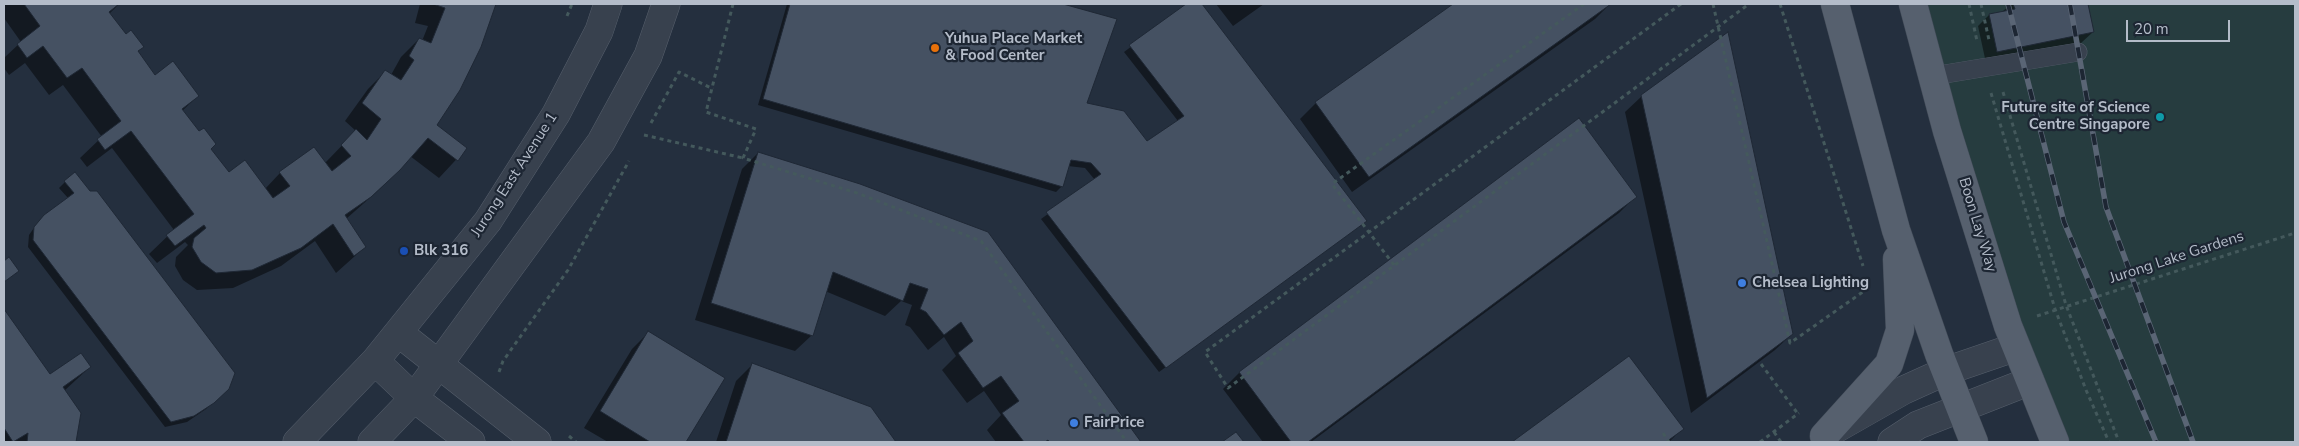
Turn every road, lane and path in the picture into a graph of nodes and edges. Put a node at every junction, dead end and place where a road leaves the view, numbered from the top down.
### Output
1 (572, 4) edge
2 (608, 4) edge
3 (666, 4) edge
4 (734, 4) edge
5 (1584, 4) edge
6 (1681, 4) edge
7 (1713, 4) edge
8 (1748, 4) edge
9 (1780, 4) edge
10 (1835, 4) edge
11 (1913, 4) edge
12 (1969, 4) edge
13 (1981, 4) edge
14 (567, 16) dead end
15 (1718, 26) junction
16 (2078, 52) dead end
17 (1989, 66) junction
18 (1933, 76) junction
19 (712, 88) junction
20 (644, 135) junction
21 (639, 143) dead end
22 (743, 158) junction
23 (630, 160) dead end
24 (1896, 230) junction
25 (1370, 232) junction
26 (2295, 233) edge
27 (1394, 266) junction
28 (1864, 268) dead end
29 (1872, 295) dead end
30 (2066, 305) junction
31 (399, 333) junction
32 (2016, 347) junction
33 (375, 362) junction
34 (1761, 364) dead end
35 (439, 365) junction
36 (499, 371) dead end
37 (1946, 371) junction
38 (2030, 381) junction
39 (414, 398) junction
40 (1960, 409) junction
41 (1798, 414) dead end
42 (1774, 432) dead end
43 (1663, 433) dead end
44 (1819, 439) edge
45 (297, 442) edge
46 (372, 442) edge
47 (471, 442) edge
48 (537, 442) edge
49 (1127, 442) edge
50 (1670, 442) edge
51 (1781, 442) edge
52 (1892, 442) edge
53 (1974, 442) edge
54 (2055, 442) edge
55 (2109, 442) edge
56 (2119, 442) edge

1 - 14 path
2 - 31 street, Jurong East Avenue 1
3 - 35 street
4 - 19 path
5 - 25 path
6 - 25 path
7 - 15 path
8 - 15 path
9 - 28 path
10 - 24 main road
11 - 18 main road, Boon Lay Way
12 - 17 path
13 - 17 path
15 - 27 path
15 - 29 path
16 - 17 lane
17 - 18 lane
17 - 30 path
17 - 55 path
18 - 32 main road, Boon Lay Way
19 - 20 path
19 - 22 path
20 - 21 path
20 - 22 path
22 - 49 path
23 - 36 path
24 - 37 main road
24 - 44 main road
25 - 27 path
25 - 27 path
26 - 30 path, Jurong Lake Gardens
30 - 56 path
31 - 33 street, Jurong East Avenue 1
31 - 35 street
32 - 37 street
32 - 38 main road, Boon Lay Way
33 - 39 street
33 - 45 street, Jurong East Avenue 1
34 - 41 path
35 - 39 street
35 - 48 street
37 - 40 main road
37 - 44 street
38 - 40 street
38 - 54 main road, Boon Lay Way
39 - 46 street
39 - 47 street
40 - 52 street
40 - 53 main road
42 - 51 path
43 - 50 path

